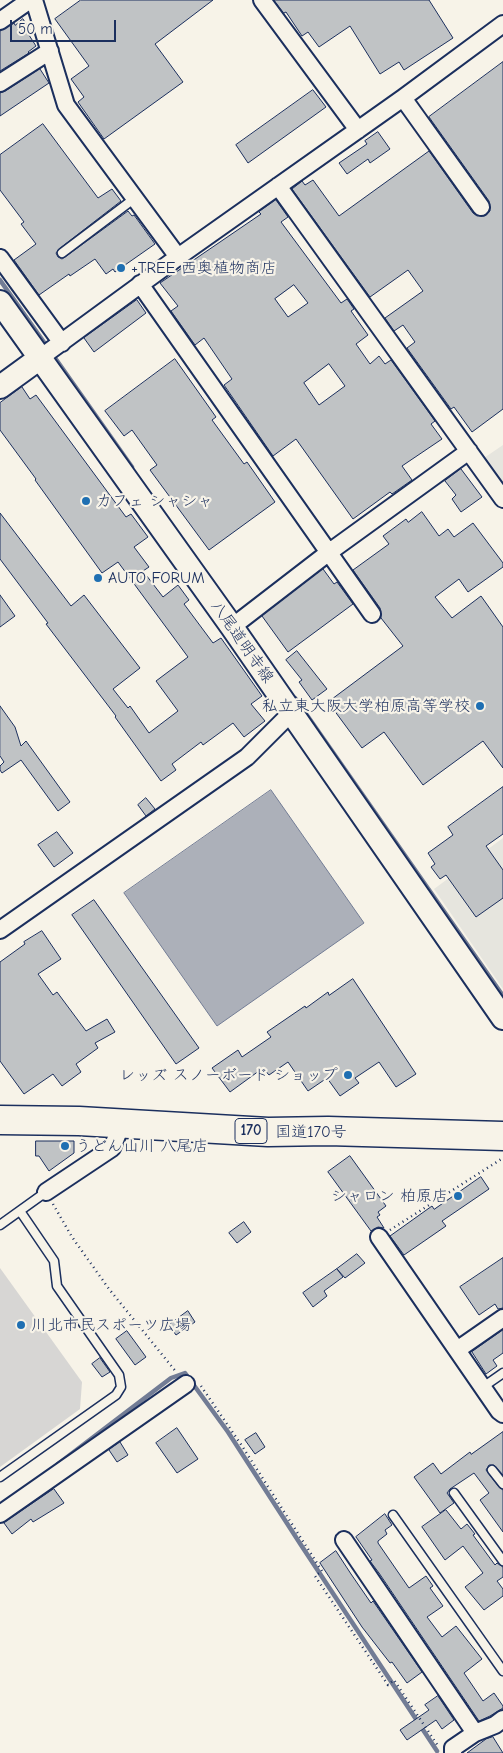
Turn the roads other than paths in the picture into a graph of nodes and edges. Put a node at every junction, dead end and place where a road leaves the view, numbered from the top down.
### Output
1 (30, 0) edge
2 (34, 0) edge
3 (262, 0) edge
4 (0, 21) edge
5 (503, 24) edge
6 (50, 51) junction
7 (0, 83) edge
8 (403, 98) junction
9 (358, 130) junction
10 (278, 186) junction
11 (135, 198) junction
12 (481, 208) dead end
13 (62, 253) dead end
14 (178, 256) junction
15 (0, 258) edge
16 (140, 284) junction
17 (0, 302) edge
18 (62, 343) junction
19 (40, 358) junction
20 (0, 387) edge
21 (469, 451) junction
22 (503, 499) edge
23 (328, 553) junction
24 (372, 614) dead end
25 (238, 622) junction
26 (291, 713) junction
27 (0, 930) edge
28 (503, 1018) edge
29 (1, 1111) edge
30 (503, 1121) edge
31 (122, 1124) junction
32 (503, 1136) edge
33 (46, 1192) joint
34 (20, 1211) junction
35 (0, 1225) edge
36 (379, 1237) road end
37 (503, 1318) edge
38 (457, 1350) junction
39 (503, 1373) edge
40 (193, 1385) road end
41 (483, 1387) junction
42 (503, 1414) edge
43 (492, 1470) dead end
44 (0, 1477) edge
45 (503, 1484) edge
46 (454, 1493) dead end
47 (0, 1514) edge
48 (394, 1515) dead end
49 (344, 1540) dead end
50 (503, 1561) edge
51 (503, 1671) edge
52 (503, 1720) edge
53 (475, 1733) junction
54 (453, 1753) edge

1 - 4 street
2 - 6 street
3 - 9 street
5 - 8 street
6 - 7 street
6 - 11 street
8 - 9 street
8 - 12 street
9 - 10 street
10 - 14 street
10 - 21 street
11 - 13 lane
11 - 14 street
14 - 16 street
15 - 18 street
16 - 18 street
16 - 23 street
17 - 19 main road, 八尾道明寺線
18 - 19 street
19 - 20 main road
19 - 25 main road, 八尾道明寺線
21 - 22 street
21 - 23 street
23 - 24 street
23 - 25 street
25 - 26 main road, 八尾道明寺線
26 - 27 street
26 - 28 main road, 八尾道明寺線
29 - 30 highway, 国道170号 / 170
29 - 31 highway, 国道170号 / 170
31 - 32 highway, 国道170号 / 170
31 - 33 street
33 - 34 lane
34 - 35 lane
34 - 44 lane
36 - 38 street
37 - 38 street
38 - 41 street
39 - 41 lane
40 - 47 street
41 - 42 street
43 - 45 lane
46 - 50 lane
48 - 51 lane
49 - 53 street
52 - 53 street
53 - 54 street

